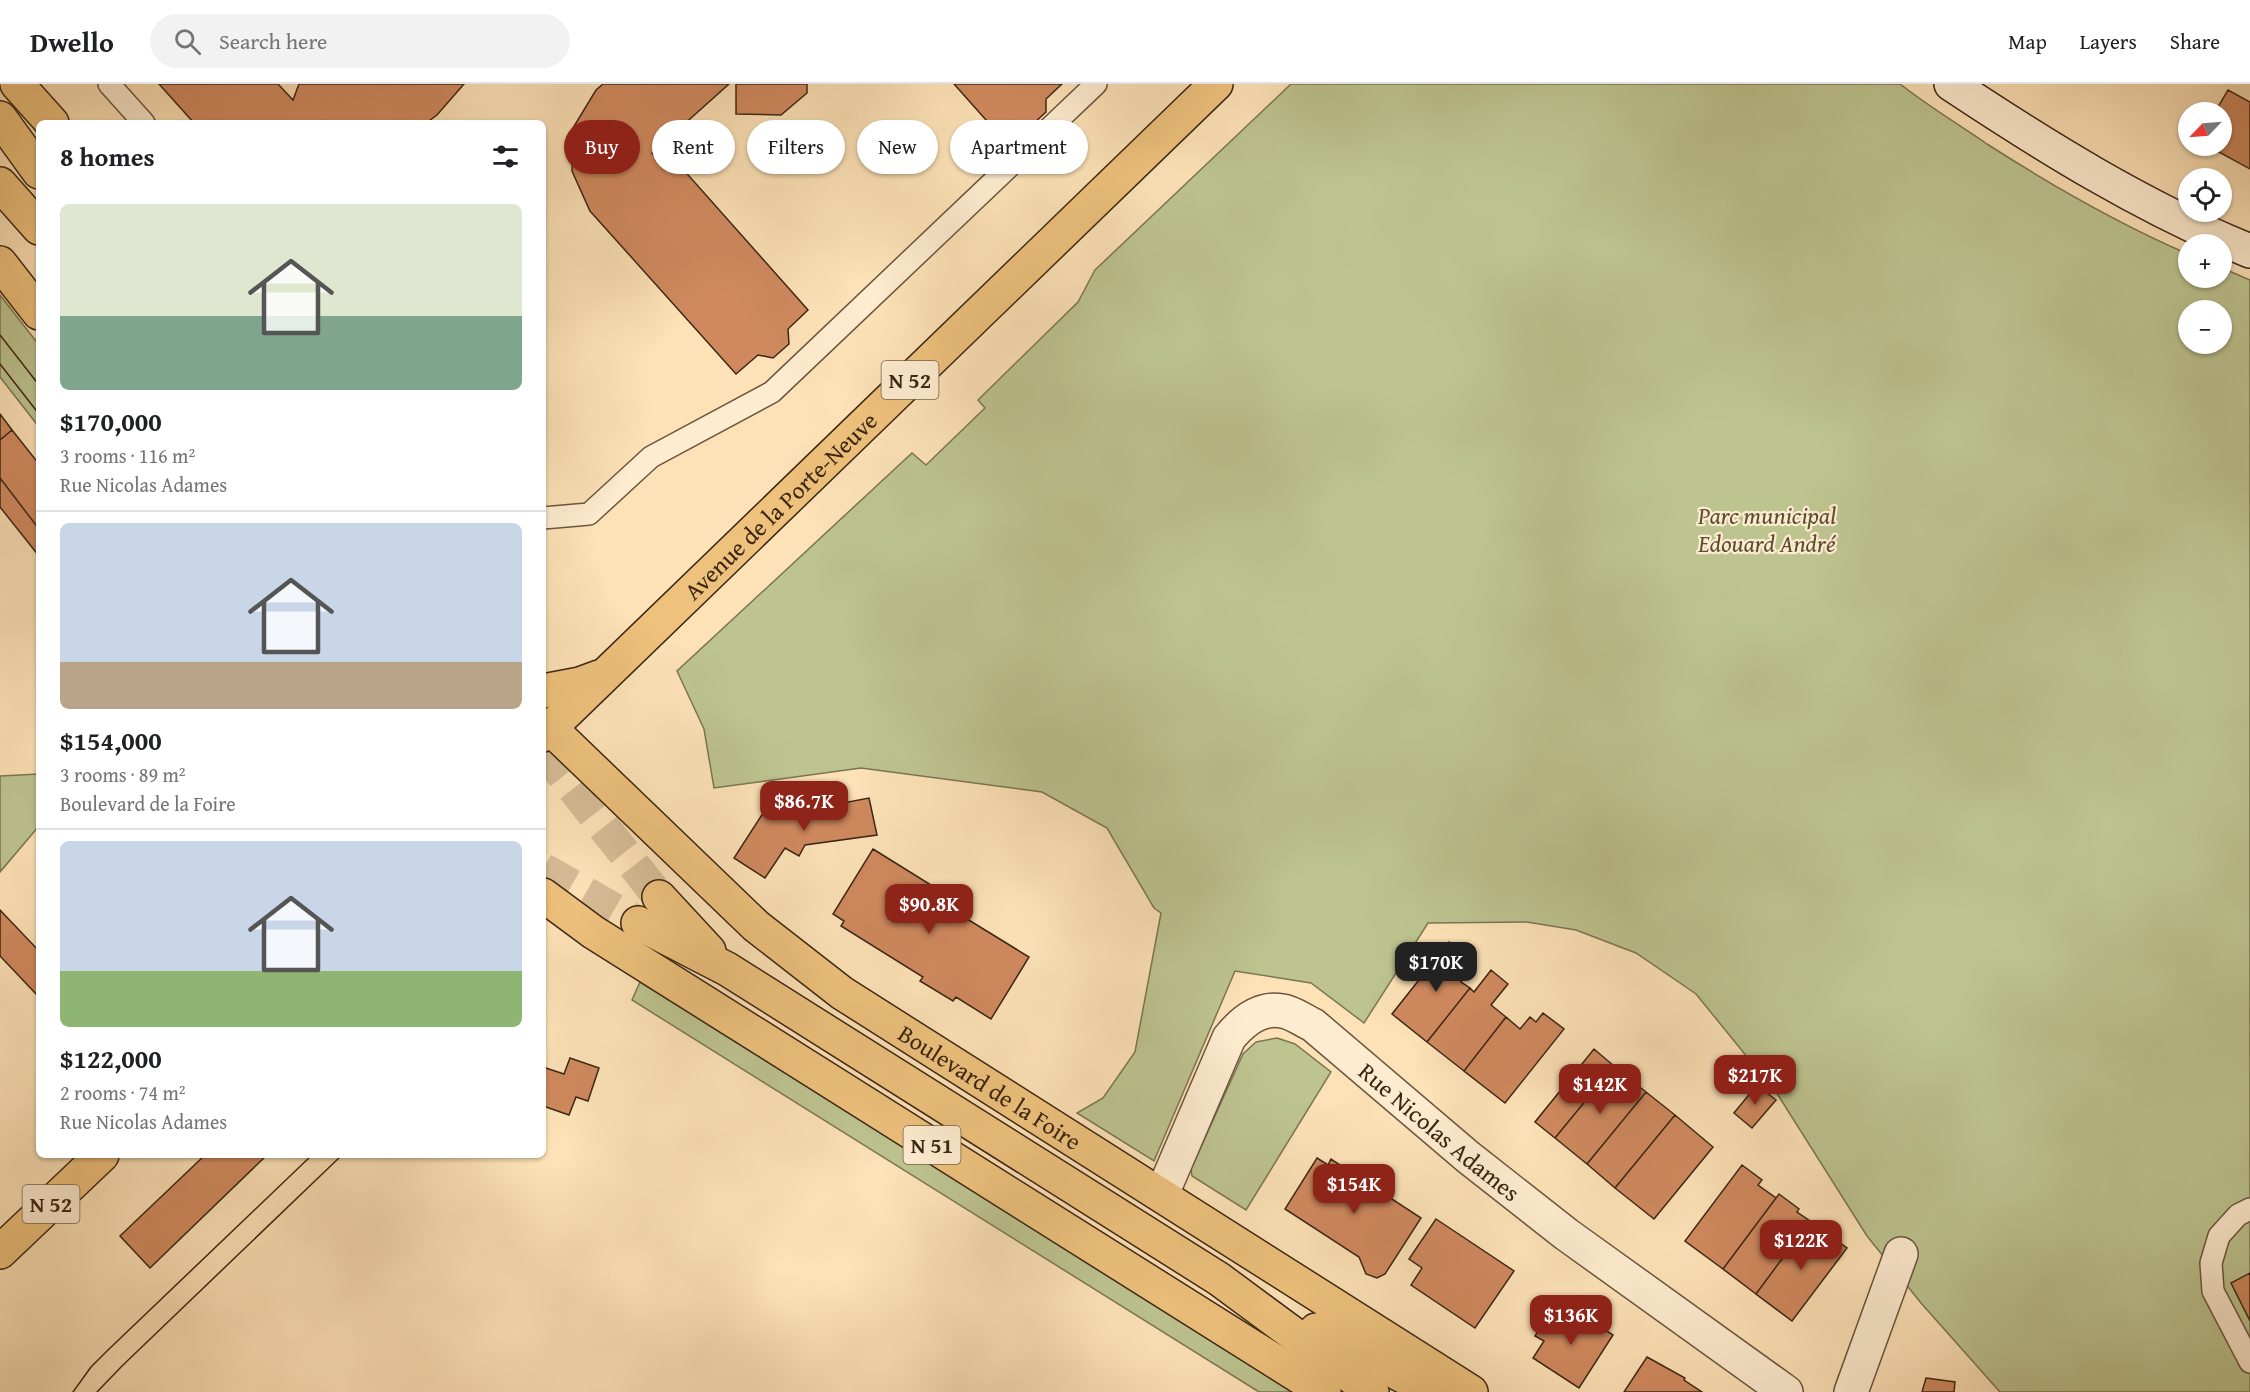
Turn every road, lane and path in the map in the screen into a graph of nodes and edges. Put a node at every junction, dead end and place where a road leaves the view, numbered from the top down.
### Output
1 (17, 84) edge
2 (109, 84) edge
3 (1096, 84) edge
4 (1216, 84) edge
5 (1950, 84) edge
6 (0, 118) edge
7 (49, 120) edge
8 (141, 120) edge
9 (36, 168) edge
10 (0, 184) edge
11 (36, 225) edge
12 (2250, 251) edge
13 (0, 263) edge
14 (36, 309) edge
15 (546, 518) edge
16 (603, 675) junction
17 (546, 690) edge
18 (547, 731) edge
19 (546, 897) edge
20 (659, 897) tunnel mouth
21 (638, 923) tunnel mouth
22 (727, 969) junction
23 (99, 1158) edge
24 (1162, 1194) junction
25 (2250, 1209) edge
26 (0, 1252) edge
27 (1901, 1254) dead end
28 (1219, 1279) junction
29 (2250, 1362) edge
30 (1324, 1392) edge
31 (1372, 1392) edge
32 (1433, 1392) edge
33 (1471, 1392) edge
34 (1786, 1392) edge
35 (1851, 1392) edge

1 - 7 main road
2 - 8 lane
3 - 15 lane
4 - 16 main road, Avenue de la Porte-Neuve / N 52
5 - 12 street
6 - 9 main road
10 - 11 main road
13 - 14 main road
16 - 17 main road
16 - 18 main road, N 52
18 - 24 main road, Boulevard de la Foire
19 - 30 main road, N 51
20 - 22 main road, N 51
21 - 22 main road, N 51
22 - 28 main road, Boulevard de la Foire / N 51
23 - 26 main road, N 52
24 - 33 main road, Boulevard de la Foire
24 - 34 street, Rue Nicolas Adames
25 - 29 lane
27 - 35 street
28 - 31 main road, Boulevard de la Foire / N 51
28 - 32 main road, Boulevard de la Foire / N 51

